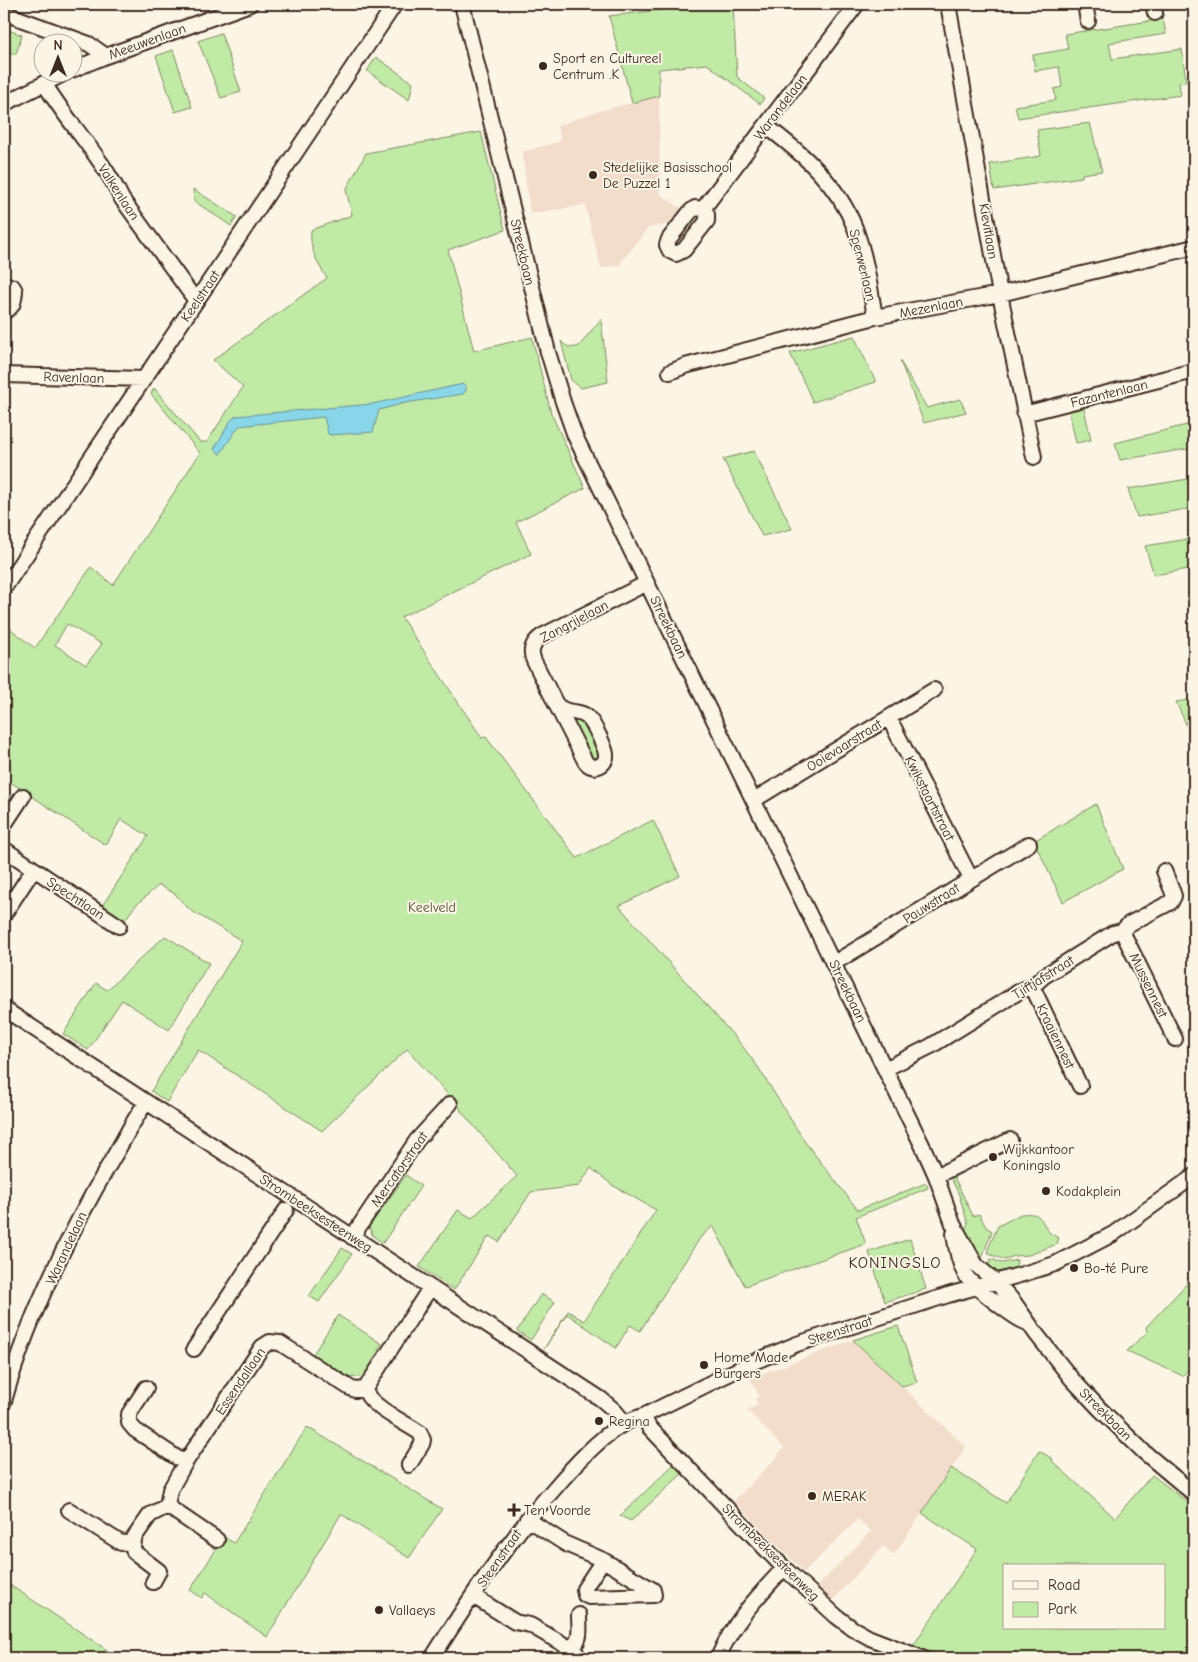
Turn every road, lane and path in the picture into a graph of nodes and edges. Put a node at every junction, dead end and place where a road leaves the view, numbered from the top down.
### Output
1 (250, 4) edge
2 (396, 4) edge
3 (462, 4) edge
4 (857, 4) edge
5 (948, 4) edge
6 (1085, 4) edge
7 (4, 13) edge
8 (1088, 21) dead end
9 (106, 56) junction
10 (82, 66) edge
11 (44, 83) joint
12 (4, 104) edge
13 (766, 126) junction
14 (704, 209) dead end
15 (1194, 247) edge
16 (4, 284) edge
17 (1000, 294) junction
18 (196, 301) junction
19 (4, 311) edge
20 (875, 317) junction
21 (1194, 371) edge
22 (670, 372) dead end
23 (4, 375) edge
24 (144, 379) junction
25 (1024, 414) junction
26 (1034, 457) dead end
27 (647, 583) junction
28 (4, 588) edge
29 (934, 690) dead end
30 (555, 703) junction
31 (889, 718) junction
32 (23, 796) dead end
33 (754, 800) junction
34 (4, 825) edge
35 (1029, 844) dead end
36 (4, 850) edge
37 (33, 870) junction
38 (1164, 871) dead end
39 (971, 879) junction
40 (4, 914) edge
41 (119, 926) dead end
42 (1122, 931) junction
43 (834, 964) junction
44 (1032, 986) junction
45 (4, 1009) edge
46 (1176, 1039) dead end
47 (885, 1069) junction
48 (1080, 1086) dead end
49 (146, 1103) junction
50 (450, 1104) dead end
51 (1010, 1140) dead end
52 (936, 1176) junction
53 (1194, 1176) edge
54 (286, 1210) dead end
55 (953, 1224) junction
56 (352, 1237) junction
57 (996, 1282) junction
58 (978, 1287) junction
59 (430, 1288) junction
60 (1028, 1323) junction
61 (194, 1349) dead end
62 (146, 1388) dead end
63 (364, 1389) junction
64 (5, 1393) edge
65 (643, 1416) junction
66 (625, 1423) junction
67 (185, 1463) junction
68 (409, 1465) dead end
69 (1194, 1494) edge
70 (167, 1506) junction
71 (69, 1510) dead end
72 (527, 1519) junction
73 (134, 1540) junction
74 (217, 1540) dead end
75 (603, 1560) junction
76 (784, 1568) junction
77 (153, 1582) dead end
78 (473, 1596) junction
79 (579, 1616) dead end
80 (568, 1648) junction
81 (432, 1658) edge
82 (580, 1658) edge
83 (718, 1658) edge
84 (922, 1658) edge

1 - 9 street, Meeuwenlaan
2 - 18 street, Keelstraat
3 - 27 street, Streekbaan
4 - 13 street, Warandelaan
5 - 17 street, Kievitlaan
6 - 8 street
7 - 9 street
9 - 10 street, Meeuwenlaan
11 - 12 street
11 - 18 street, Valkenlaan
13 - 14 street, Warandelaan
13 - 20 street, Sperwerlaan
15 - 17 street, Mezenlaan
16 - 19 street
17 - 20 street, Mezenlaan
17 - 25 street, Kievitlaan
18 - 24 street, Keelstraat
20 - 22 street, Mezenlaan
21 - 25 street, Fazantenlaan
23 - 24 street, Ravenlaan
24 - 28 street, Keelstraat
25 - 26 street, Kievitlaan
27 - 30 street, Zangrijelaan
27 - 33 street, Streekbaan
29 - 31 street, Ooievaarstraat
30 - 30 street, Zangrijelaan
31 - 33 street, Ooievaarstraat
31 - 39 street, Kwikstaartstraat
32 - 34 street
33 - 43 street, Streekbaan
35 - 39 street, Pauwstraat
36 - 37 street, Spechtlaan
37 - 40 street, Spechtlaan
37 - 41 street, Spechtlaan
38 - 42 street, Tjiftjafstraat
39 - 43 street, Pauwstraat
42 - 44 street, Tjiftjafstraat
42 - 46 street, Mussennest
43 - 47 street, Streekbaan
44 - 47 street, Tjiftjafstraat
44 - 48 street, Kraaiennest
45 - 49 street, Strombeeksesteenweg
47 - 52 street, Streekbaan
49 - 56 street, Strombeeksesteenweg
49 - 64 street, Warandelaan
50 - 56 street, Mercatorstraat
51 - 52 street
52 - 55 street, Streekbaan
53 - 57 street, Steenstraat
54 - 61 street, Strombeeksesteenweg
55 - 57 street, Streekbaan
55 - 58 street, Streekbaan
56 - 59 street, Strombeeksesteenweg
57 - 58 street, Steenstraat
57 - 60 street, Streekbaan
58 - 60 street, Streekbaan
58 - 65 street, Steenstraat
59 - 63 street
59 - 66 street, Strombeeksesteenweg
60 - 69 street, Streekbaan
62 - 67 street
63 - 67 street, Essendallaan
63 - 68 street
65 - 66 street, Steenstraat
65 - 76 street, Strombeeksesteenweg
66 - 72 street, Steenstraat
67 - 70 street, Essendallaan
70 - 73 street
70 - 74 street
71 - 73 street
72 - 75 street
72 - 78 street, Steenstraat
73 - 77 street
75 - 75 street
76 - 83 street
76 - 84 street, Strombeeksesteenweg
78 - 80 street
78 - 81 street, Steenstraat
79 - 80 street
80 - 82 street

